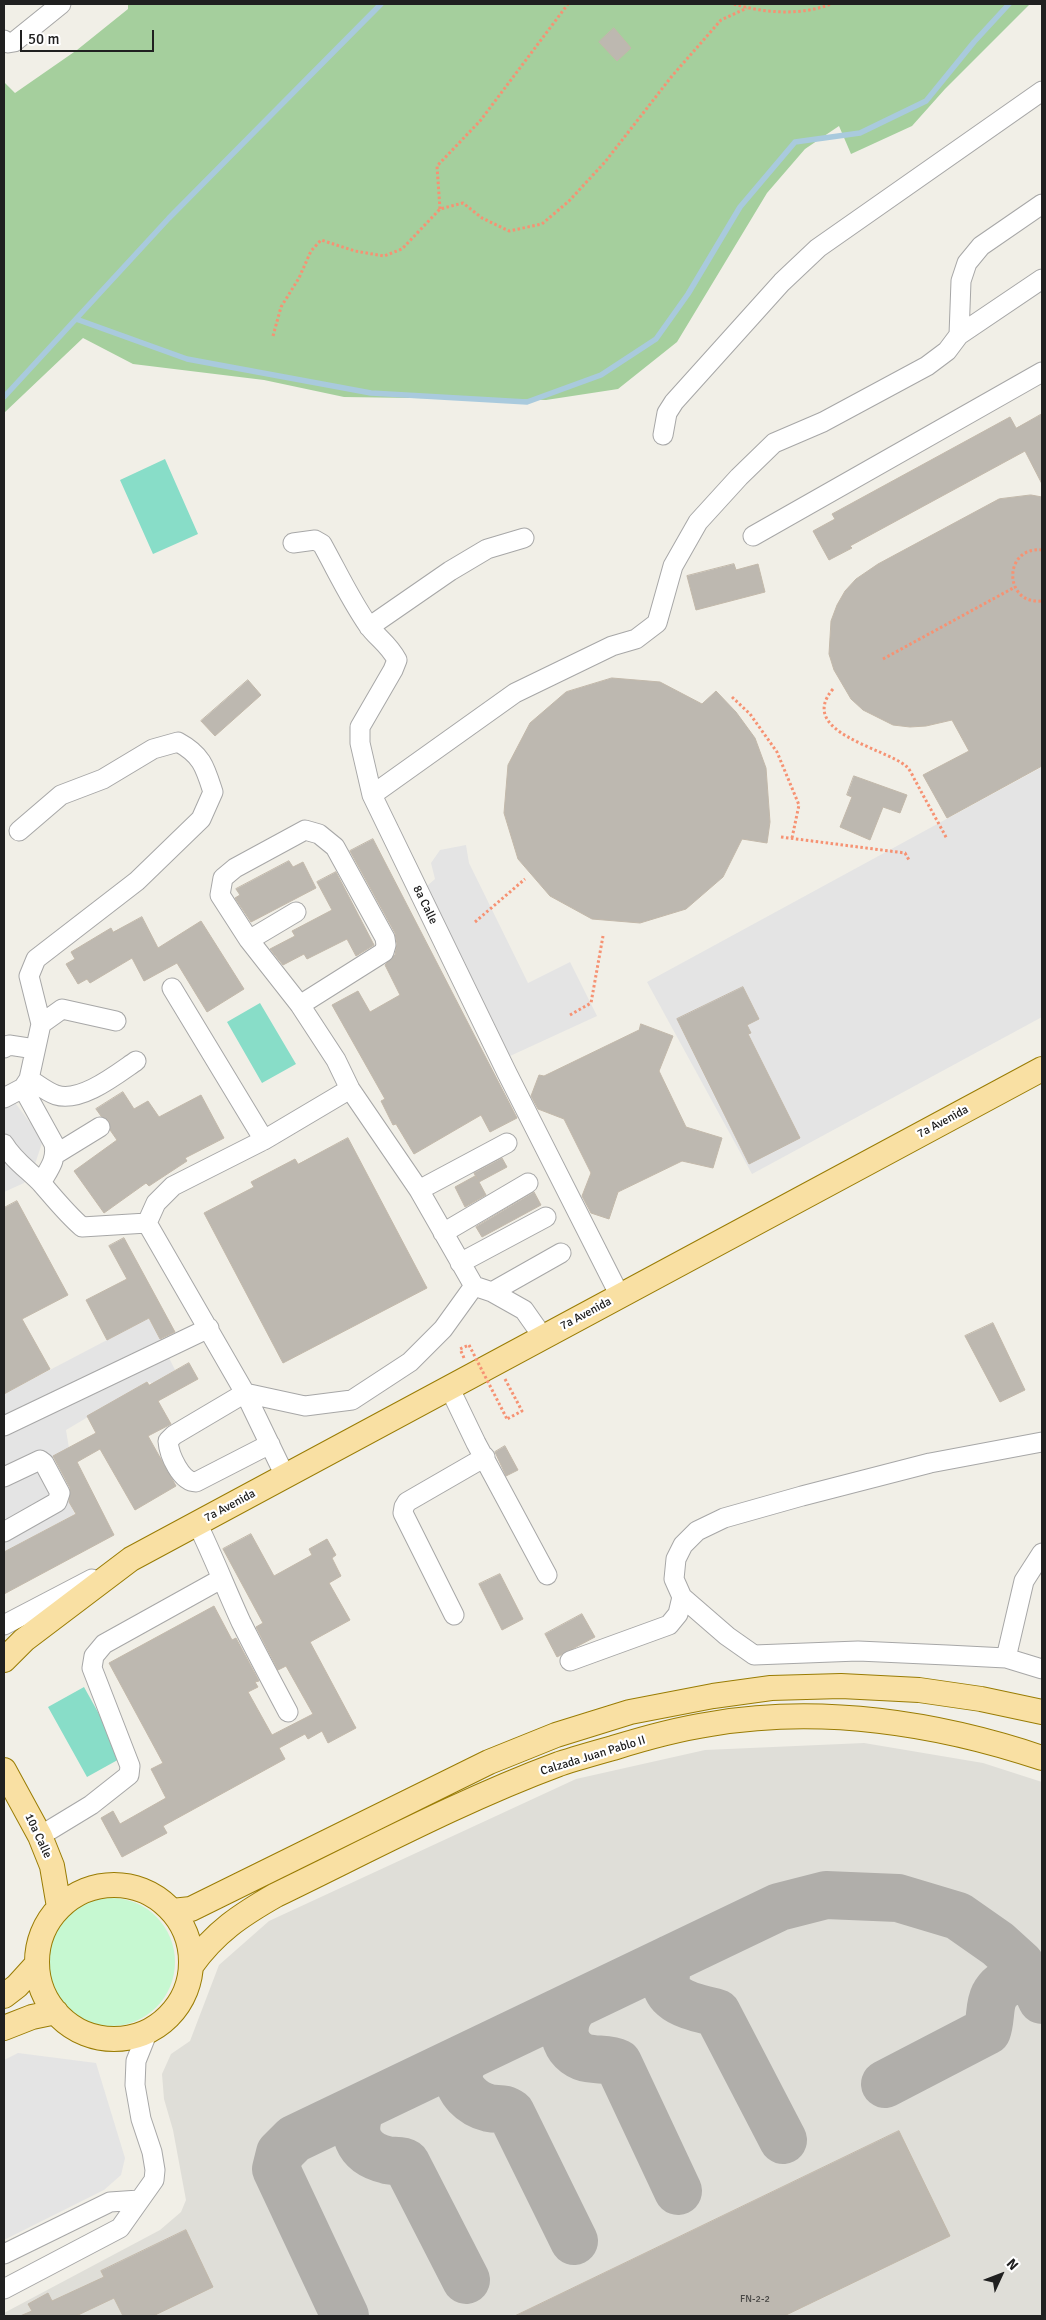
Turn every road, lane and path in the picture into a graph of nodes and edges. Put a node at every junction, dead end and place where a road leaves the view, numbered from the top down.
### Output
1 (61, 4) edge
2 (568, 4) edge
3 (734, 4) edge
4 (830, 4) edge
5 (747, 8) junction
6 (4, 40) edge
7 (1042, 91) edge
8 (1042, 204) edge
9 (440, 209) junction
10 (1042, 279) edge
11 (960, 335) junction
12 (273, 336) dead end
13 (1042, 372) edge
14 (663, 435) dead end
15 (753, 536) dead end
16 (524, 538) dead end
17 (293, 543) dead end
18 (1042, 550) edge
19 (1015, 587) junction
20 (1042, 600) edge
21 (369, 627) junction
22 (884, 659) dead end
23 (833, 689) dead end
24 (732, 697) dead end
25 (372, 795) junction
26 (19, 830) dead end
27 (781, 837) dead end
28 (792, 838) junction
29 (947, 839) dead end
30 (909, 860) dead end
31 (525, 879) dead end
32 (296, 912) dead end
33 (474, 922) dead end
34 (603, 936) dead end
35 (249, 940) junction
36 (172, 988) dead end
37 (300, 1005) junction
38 (570, 1015) dead end
39 (116, 1021) dead end
40 (41, 1024) junction
41 (4, 1048) edge
42 (35, 1049) junction
43 (136, 1061) dead end
44 (1042, 1069) edge
45 (26, 1084) junction
46 (350, 1089) junction
47 (4, 1098) edge
48 (100, 1127) dead end
49 (264, 1140) junction
50 (506, 1143) dead end
51 (6, 1154) edge
52 (56, 1154) junction
53 (528, 1182) dead end
54 (41, 1183) junction
55 (419, 1190) junction
56 (546, 1217) dead end
57 (147, 1223) junction
58 (443, 1233) junction
59 (561, 1254) dead end
60 (460, 1263) junction
61 (474, 1286) junction
62 (492, 1292) junction
63 (620, 1296) junction
64 (209, 1328) junction
65 (543, 1337) junction
66 (460, 1349) dead end
67 (496, 1362) junction
68 (449, 1388) junction
69 (246, 1393) junction
70 (4, 1426) edge
71 (1042, 1442) edge
72 (270, 1444) junction
73 (485, 1456) junction
74 (285, 1476) junction
75 (4, 1477) edge
76 (197, 1523) junction
77 (4, 1532) edge
78 (1042, 1553) edge
79 (130, 1559) junction
80 (547, 1575) dead end
81 (221, 1579) junction
82 (682, 1597) junction
83 (454, 1614) dead end
84 (4, 1625) edge
85 (1006, 1658) junction
86 (4, 1660) edge
87 (570, 1661) dead end
88 (1042, 1669) edge
89 (288, 1712) dead end
90 (1042, 1712) edge
91 (1042, 1758) edge
92 (4, 1770) edge
93 (40, 1836) junction
94 (59, 1907) junction
95 (172, 1911) junction
96 (37, 1964) junction
97 (191, 1966) junction
98 (4, 1996) edge
99 (56, 2012) junction
100 (4, 2028) edge
101 (148, 2031) junction
102 (139, 2200) junction
103 (4, 2254) edge
104 (4, 2289) edge

1 - 6 street
2 - 9 path
3 - 5 path
4 - 5 path
5 - 9 path
7 - 14 street
8 - 11 street
9 - 12 path
10 - 11 street
11 - 25 street
13 - 15 street
16 - 21 street
17 - 21 street, 8a Calle
18 - 19 path
19 - 20 path
19 - 22 path
21 - 25 street, 8a Calle
23 - 29 path
24 - 28 path
25 - 63 street, 8a Calle
26 - 40 street
27 - 28 path
28 - 30 path
31 - 33 path
32 - 35 street
34 - 38 path
35 - 37 street
35 - 37 street
36 - 49 street
37 - 46 street
39 - 40 street
40 - 42 street
41 - 42 street
42 - 45 street
43 - 45 street
44 - 63 main road, 7a Avenida
45 - 47 street
45 - 52 street
46 - 49 street
46 - 55 street
48 - 52 street
49 - 57 street
50 - 55 street
51 - 54 street
52 - 54 street
53 - 58 street
54 - 57 street
55 - 58 street
56 - 60 street
57 - 64 street
58 - 60 street
59 - 62 street
60 - 61 street
61 - 62 street
61 - 69 street
62 - 65 street
63 - 65 main road, 7a Avenida
64 - 69 street
64 - 70 street
65 - 67 main road, 7a Avenida
66 - 67 path, bridge
67 - 68 main road, 7a Avenida
68 - 73 street
68 - 74 main road, 7a Avenida
69 - 72 street
69 - 72 street
71 - 82 street
72 - 74 street
73 - 80 street
73 - 83 street
74 - 76 main road, 7a Avenida
75 - 77 street
76 - 79 main road, 7a Avenida
76 - 81 street
78 - 85 street
79 - 84 street, 7a Avenida
79 - 86 main road, 7a Avenida
81 - 89 street
81 - 93 street
82 - 85 street
82 - 87 street
85 - 88 street
90 - 95 main road
91 - 97 main road, Calzada Juan Pablo II
92 - 93 main road, 10a Calle
93 - 94 main road, 10a Calle
94 - 95 main road
94 - 96 main road
95 - 97 main road
96 - 98 main road
96 - 99 main road
97 - 101 main road
99 - 100 main road
99 - 101 main road
101 - 102 street
102 - 103 street
102 - 104 street

